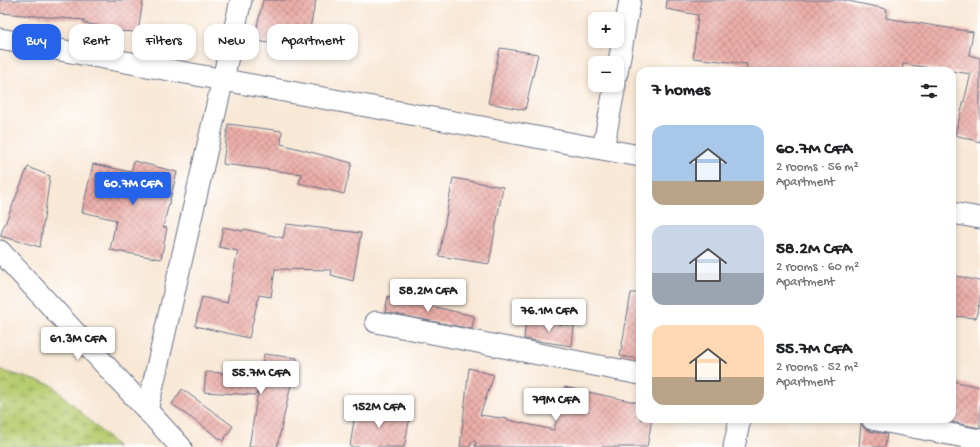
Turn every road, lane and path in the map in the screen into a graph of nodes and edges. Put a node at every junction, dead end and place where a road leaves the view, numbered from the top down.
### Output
1 (241, 0) edge
2 (630, 0) edge
3 (0, 39) edge
4 (620, 56) edge
5 (224, 80) junction
6 (614, 92) edge
7 (603, 149) junction
8 (636, 155) edge
9 (956, 215) edge
10 (980, 218) edge
11 (0, 252) edge
12 (376, 322) dead end
13 (636, 373) edge
14 (147, 411) junction
15 (739, 423) edge
16 (893, 423) edge
17 (980, 440) edge
18 (181, 447) edge
19 (734, 447) edge

1 - 5 street
2 - 4 street
3 - 5 street
5 - 7 street
5 - 14 street
6 - 7 street
7 - 8 street
9 - 10 street
11 - 14 street
12 - 13 street
14 - 18 street
15 - 19 street
16 - 17 street

